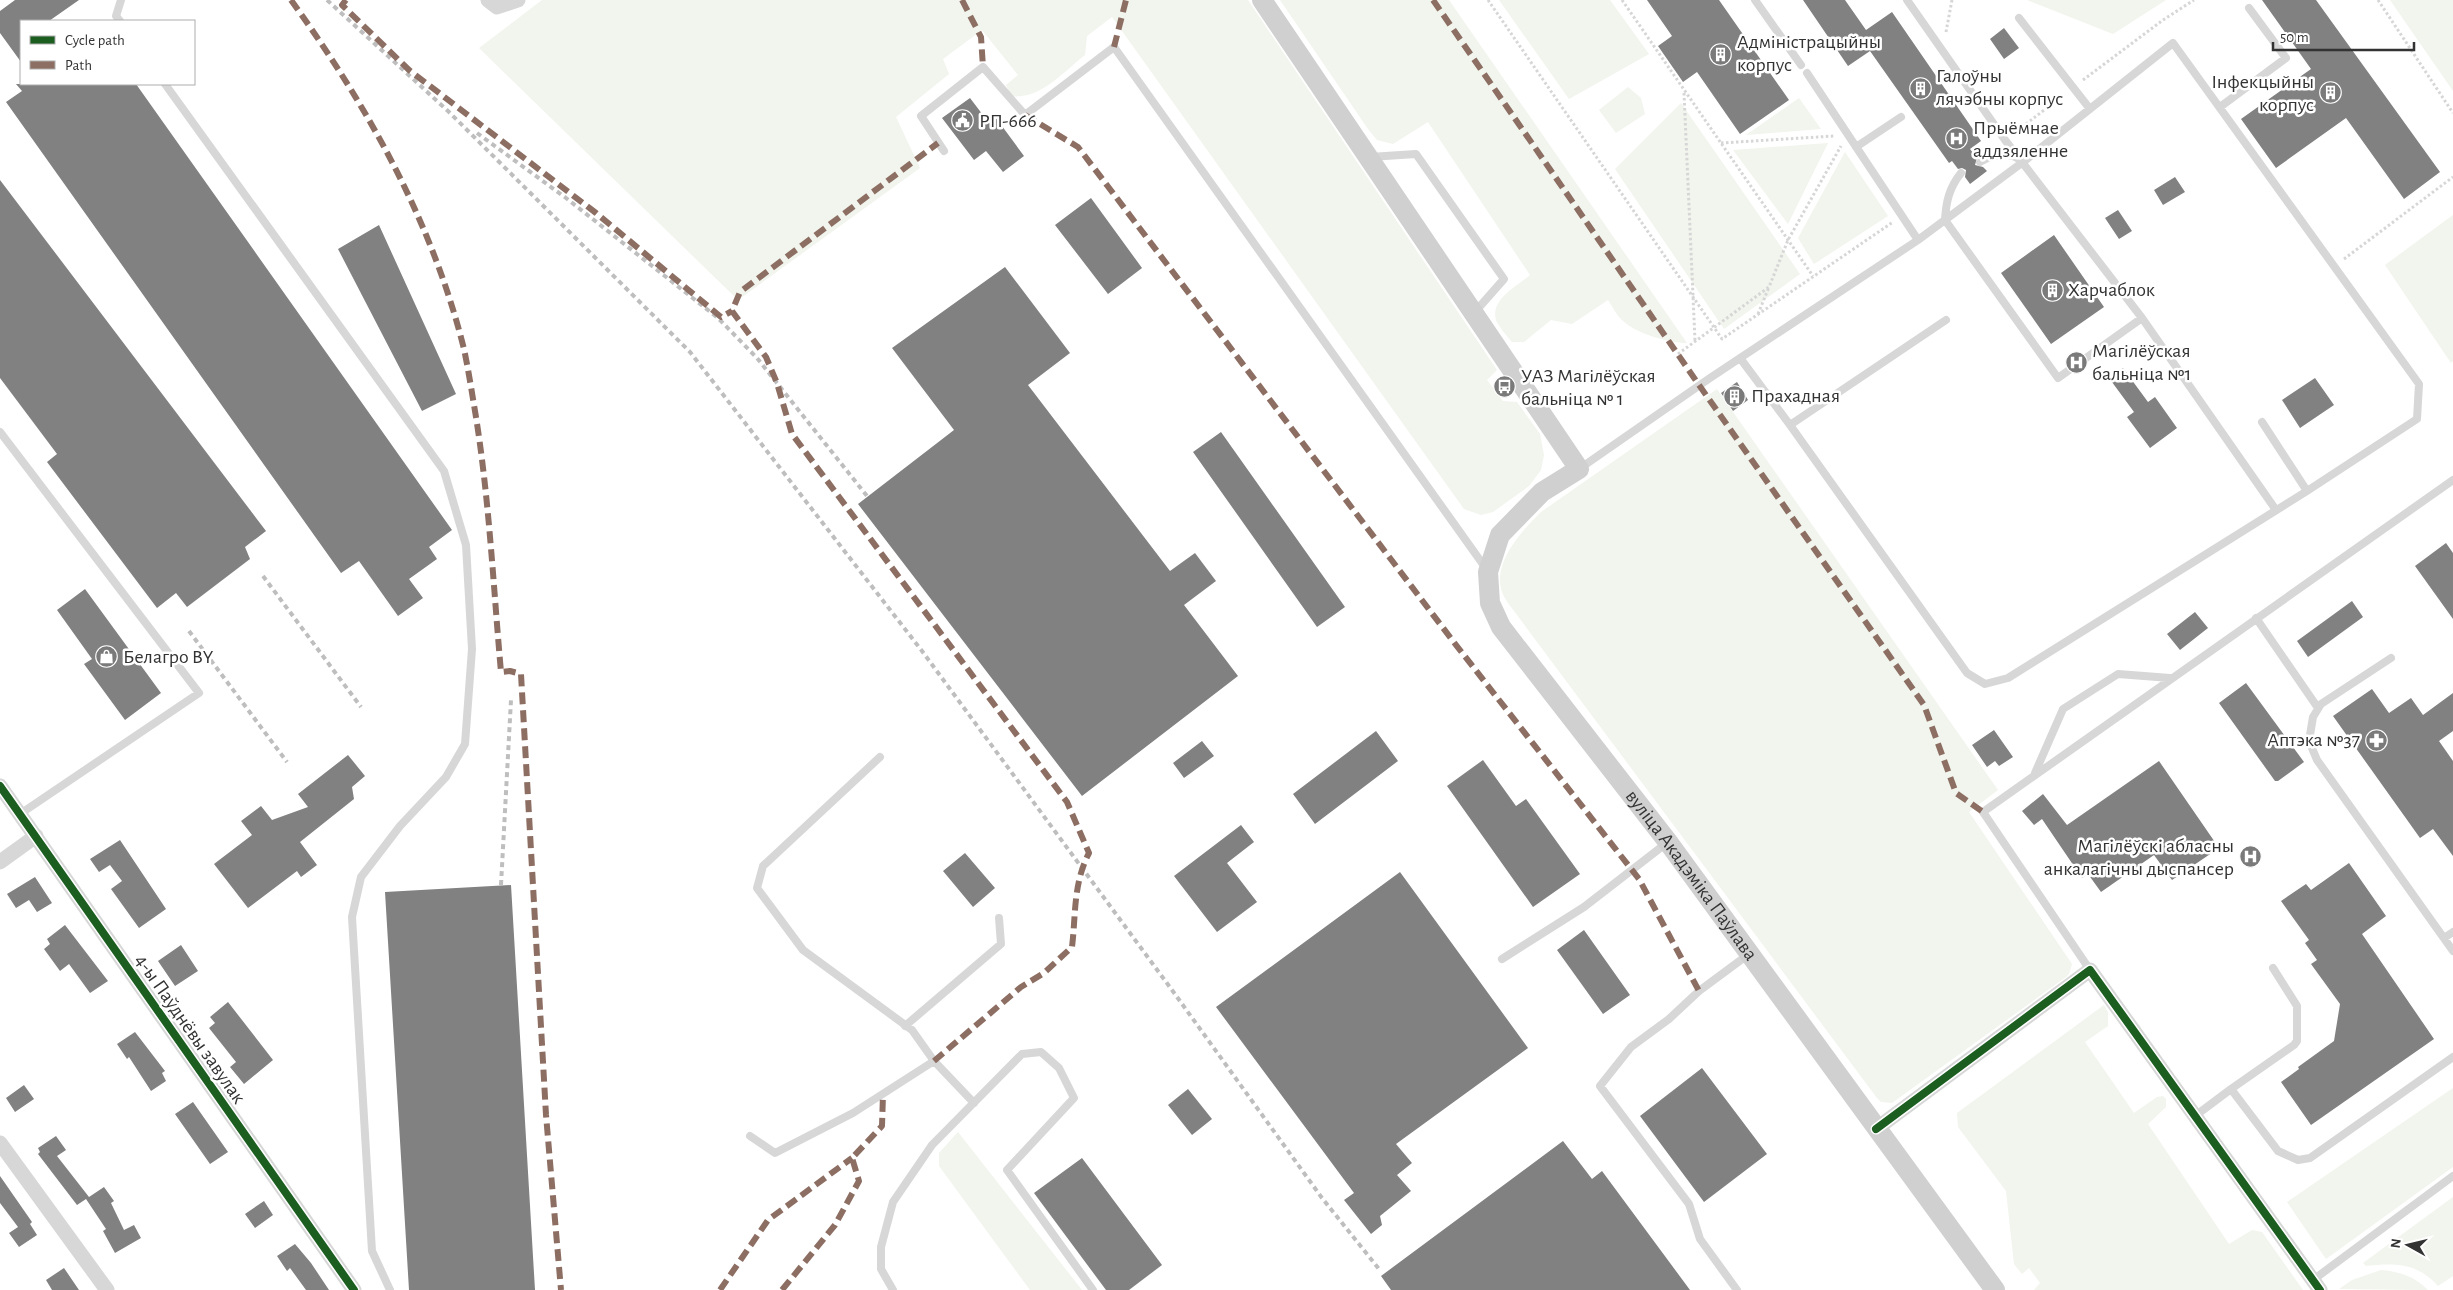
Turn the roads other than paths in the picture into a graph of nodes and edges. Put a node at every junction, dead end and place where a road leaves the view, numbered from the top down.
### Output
1 (121, 0) edge
2 (518, 0) edge
3 (1262, 0) edge
4 (1755, 0) edge
5 (1907, 0) edge
6 (492, 3) edge
7 (2249, 8) dead end
8 (2019, 18) dead end
9 (119, 20) edge
10 (1801, 64) dead end
11 (1807, 73) dead end
12 (166, 85) edge
13 (2220, 107) junction
14 (2090, 108) junction
15 (1901, 117) dead end
16 (1856, 147) junction
17 (944, 151) dead end
18 (1369, 157) junction
19 (1980, 162) dead end
20 (2023, 162) junction
21 (1962, 173) dead end
22 (1945, 220) junction
23 (1918, 240) junction
24 (1473, 314) junction
25 (2142, 318) junction
26 (1946, 320) dead end
27 (1740, 358) junction
28 (2262, 422) dead end
29 (1790, 425) junction
30 (0, 432) edge
31 (1580, 469) junction
32 (2453, 480) edge
33 (2307, 491) junction
34 (2276, 510) junction
35 (1488, 572) junction
36 (2256, 618) junction
37 (2390, 658) dead end
38 (2170, 678) junction
39 (2318, 708) junction
40 (880, 757) dead end
41 (2034, 775) junction
42 (0, 786) edge
43 (20, 814) junction
44 (36, 836) junction
45 (1668, 842) junction
46 (0, 862) edge
47 (999, 918) dead end
48 (2453, 932) edge
49 (2444, 938) junction
50 (2453, 951) edge
51 (1749, 954) junction
52 (1502, 959) dead end
53 (2273, 968) dead end
54 (2090, 970) junction
55 (905, 1026) junction
56 (2453, 1056) edge
57 (934, 1061) junction
58 (2231, 1089) junction
59 (974, 1103) junction
60 (2195, 1116) junction
61 (1876, 1129) junction
62 (750, 1136) dead end
63 (0, 1143) edge
64 (2453, 1176) edge
65 (2316, 1285) edge
66 (107, 1290) edge
67 (354, 1290) edge
68 (390, 1290) edge
69 (892, 1290) edge
70 (1094, 1290) edge
71 (1738, 1290) edge
72 (1995, 1290) edge

1 - 9 lane
2 - 6 street
3 - 18 main road
4 - 10 lane
5 - 20 lane
7 - 13 lane
8 - 14 lane
11 - 16 lane
12 - 68 lane
13 - 14 lane
13 - 33 lane
14 - 20 lane
15 - 16 lane
16 - 23 lane
17 - 35 lane
18 - 24 main road
18 - 24 lane
19 - 20 lane
20 - 22 lane
20 - 25 lane
21 - 22 lane
22 - 23 lane
22 - 25 lane
23 - 27 lane
24 - 31 main road
25 - 34 lane
26 - 29 lane
27 - 29 lane
27 - 31 lane
28 - 33 lane
29 - 34 lane
30 - 43 lane
31 - 35 main road, вуліца Акадэміка Паўлава
32 - 36 lane
33 - 34 lane
35 - 45 main road, вуліца Акадэміка Паўлава
36 - 38 lane
36 - 39 lane
37 - 39 lane
38 - 41 lane
38 - 41 lane
39 - 49 lane
40 - 55 lane
41 - 54 lane
42 - 43 street, 4-ы Паўднёвы завулак
43 - 44 street, 4-ы Паўднёвы завулак
44 - 46 street
44 - 67 street, 4-ы Паўднёвы завулак
45 - 51 main road, вуліца Акадэміка Паўлава
45 - 52 lane
47 - 55 lane
48 - 49 lane
49 - 50 lane
51 - 61 main road, вуліца Акадэміка Паўлава
51 - 71 lane
53 - 58 lane
54 - 60 street
54 - 61 street
55 - 57 lane
56 - 58 lane
57 - 59 lane
57 - 62 lane
58 - 60 lane
59 - 69 lane
59 - 70 lane
60 - 65 street
61 - 72 main road, вуліца Акадэміка Паўлава
63 - 66 street
64 - 65 lane

